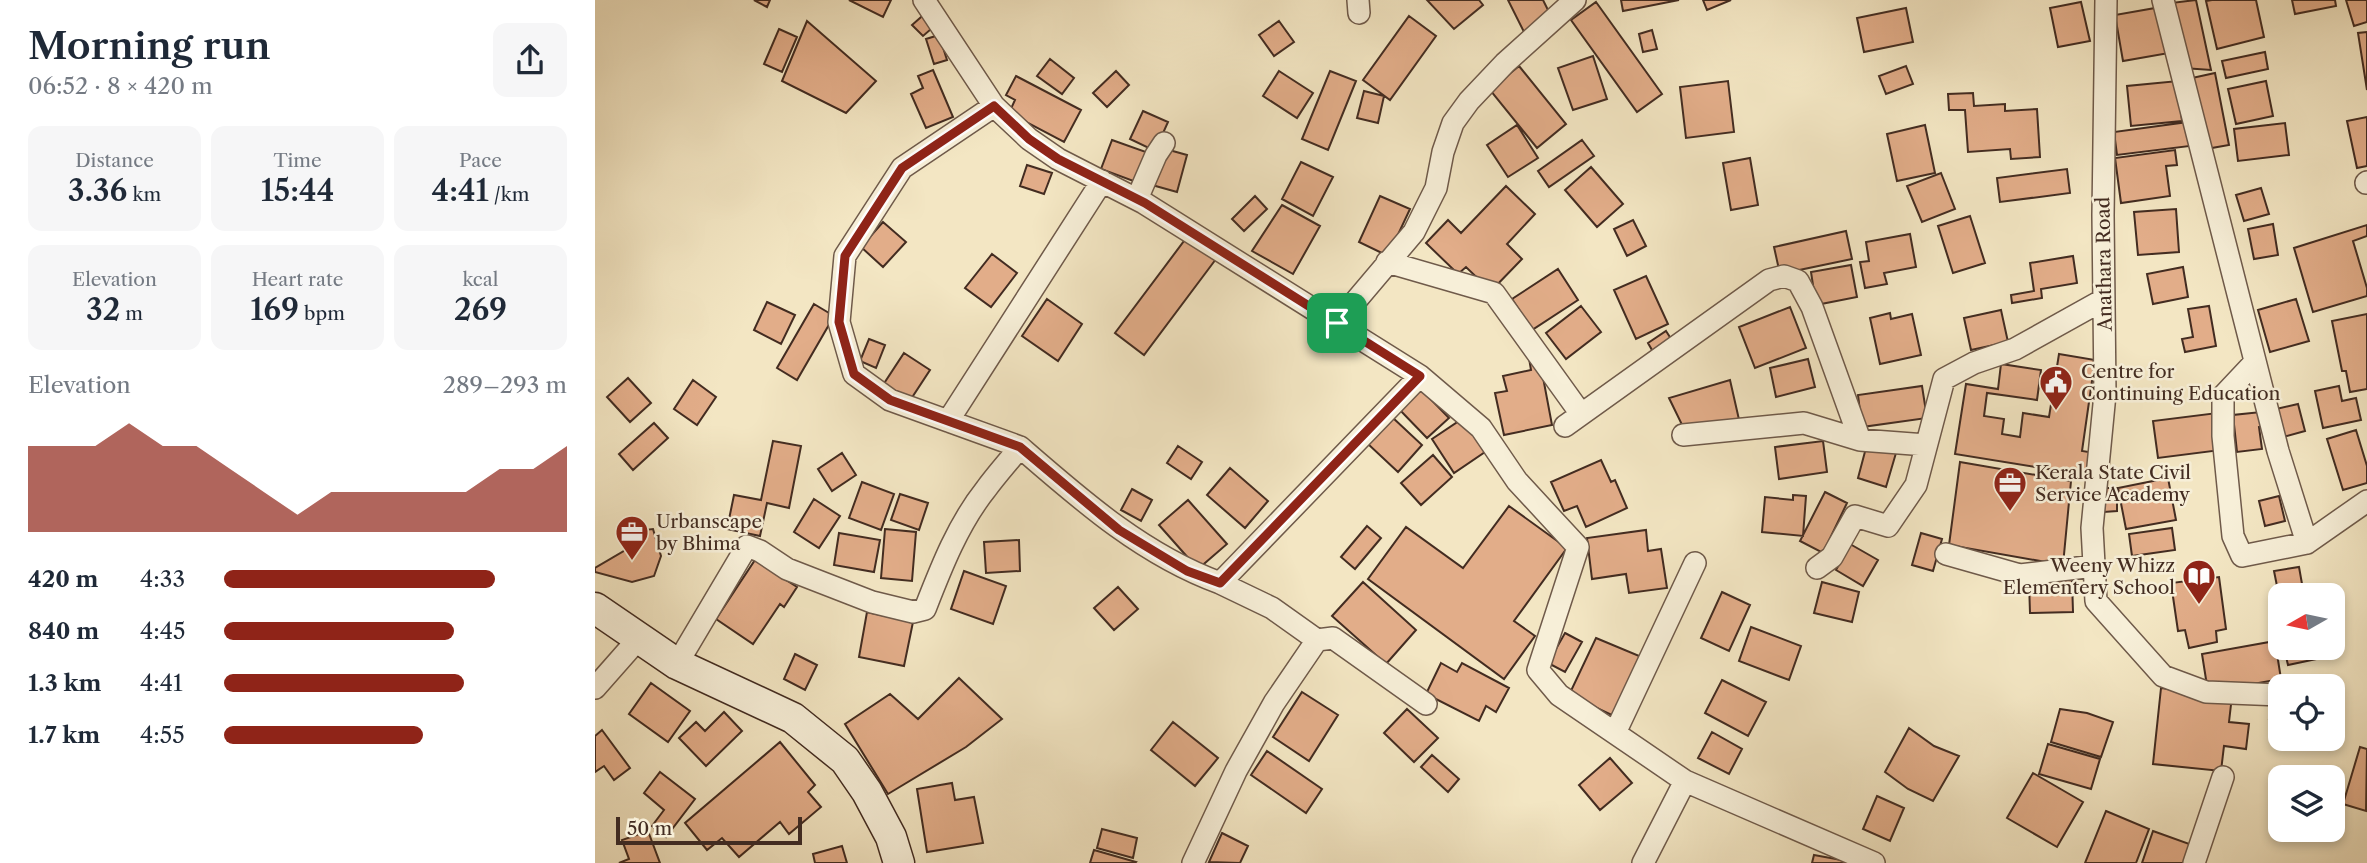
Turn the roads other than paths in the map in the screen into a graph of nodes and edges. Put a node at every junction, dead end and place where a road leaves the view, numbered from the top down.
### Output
1 (924, 0) edge
2 (1575, 0) edge
3 (2106, 0) edge
4 (2163, 0) edge
5 (994, 106) junction
6 (1164, 143) dead end
7 (1102, 181) junction
8 (1137, 199) junction
9 (1387, 262) junction
10 (2103, 300) junction
11 (1337, 323) junction
12 (2255, 362) junction
13 (1420, 376) junction
14 (948, 421) junction
15 (1683, 435) dead end
16 (1860, 440) junction
17 (1926, 445) junction
18 (1020, 447) junction
19 (2367, 501) edge
20 (2307, 543) junction
21 (1946, 554) dead end
22 (1695, 563) dead end
23 (2094, 566) junction
24 (1817, 568) dead end
25 (1220, 583) junction
26 (595, 608) edge
27 (640, 637) junction
28 (1317, 640) junction
29 (677, 664) junction
30 (595, 688) edge
31 (2268, 695) edge
32 (1426, 704) dead end
33 (1615, 733) junction
34 (2223, 777) dead end
35 (1685, 781) junction
36 (1868, 862) edge
37 (899, 863) edge
38 (1192, 863) edge
39 (1643, 863) edge
40 (2195, 863) edge

1 - 5 street
2 - 9 street
3 - 10 street, Anathara Road
4 - 12 street
5 - 7 street
5 - 14 street
6 - 8 street
7 - 8 street
7 - 14 street
8 - 11 street
9 - 11 street
9 - 16 street
10 - 17 street
10 - 23 street, Anathara Road
11 - 13 street
12 - 20 street
12 - 20 street
13 - 25 street
13 - 33 street
14 - 18 street
15 - 16 street
16 - 17 street
17 - 24 street
18 - 25 street
18 - 29 street
19 - 20 street
21 - 23 street
22 - 33 street
23 - 31 street, Anathara Road
25 - 28 street
26 - 27 main road
27 - 29 main road
27 - 30 street
28 - 32 street
28 - 38 street
29 - 37 main road
33 - 35 street
34 - 40 street
35 - 36 street
35 - 39 street

